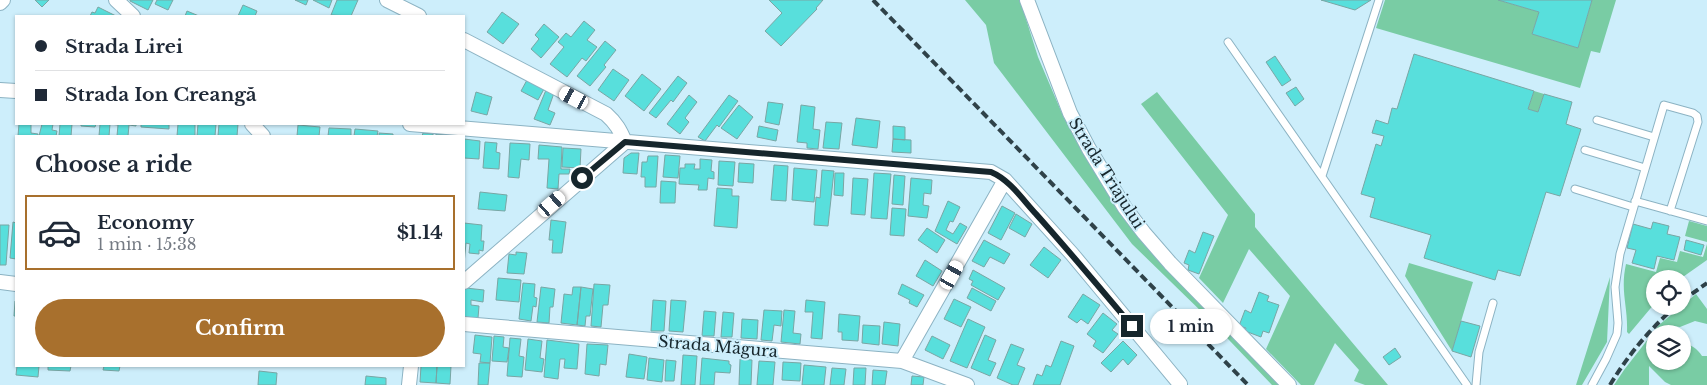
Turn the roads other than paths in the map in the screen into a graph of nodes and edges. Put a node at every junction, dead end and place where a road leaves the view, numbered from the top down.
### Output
1 (3, 0) edge
2 (116, 0) edge
3 (388, 0) edge
4 (1027, 0) edge
5 (1379, 0) edge
6 (0, 3) edge
7 (132, 15) edge
8 (416, 15) edge
9 (465, 41) edge
10 (1228, 42) dead end
11 (0, 90) edge
12 (15, 91) edge
13 (1597, 120) dead end
14 (253, 125) edge
15 (422, 125) edge
16 (262, 135) edge
17 (1654, 137) junction
18 (625, 142) junction
19 (1585, 150) dead end
20 (1645, 168) junction
21 (1322, 176) junction
22 (1005, 180) junction
23 (1575, 189) dead end
24 (1634, 204) junction
25 (1670, 211) junction
26 (1707, 221) edge
27 (465, 281) edge
28 (0, 282) edge
29 (15, 284) edge
30 (1493, 303) dead end
31 (465, 324) edge
32 (902, 361) junction
33 (411, 367) edge
34 (1180, 384) dead end
35 (410, 385) edge
36 (967, 385) edge
37 (1290, 385) edge
38 (1467, 385) edge
39 (1476, 385) edge
40 (1592, 385) edge

1 - 6 street
2 - 7 street
3 - 8 street
4 - 37 street, Strada Triajului
5 - 21 lane
9 - 18 street
10 - 21 lane
11 - 12 street
13 - 17 lane
14 - 16 street
15 - 18 street
17 - 20 lane
17 - 25 lane
18 - 22 street
18 - 27 street
19 - 20 lane
20 - 24 lane
21 - 38 lane
22 - 32 street
22 - 34 street
23 - 24 lane
24 - 25 lane
24 - 40 lane
25 - 26 lane
28 - 29 street
30 - 39 lane
31 - 32 street, Strada Măgura
32 - 36 street, Strada Măgura
33 - 35 street

